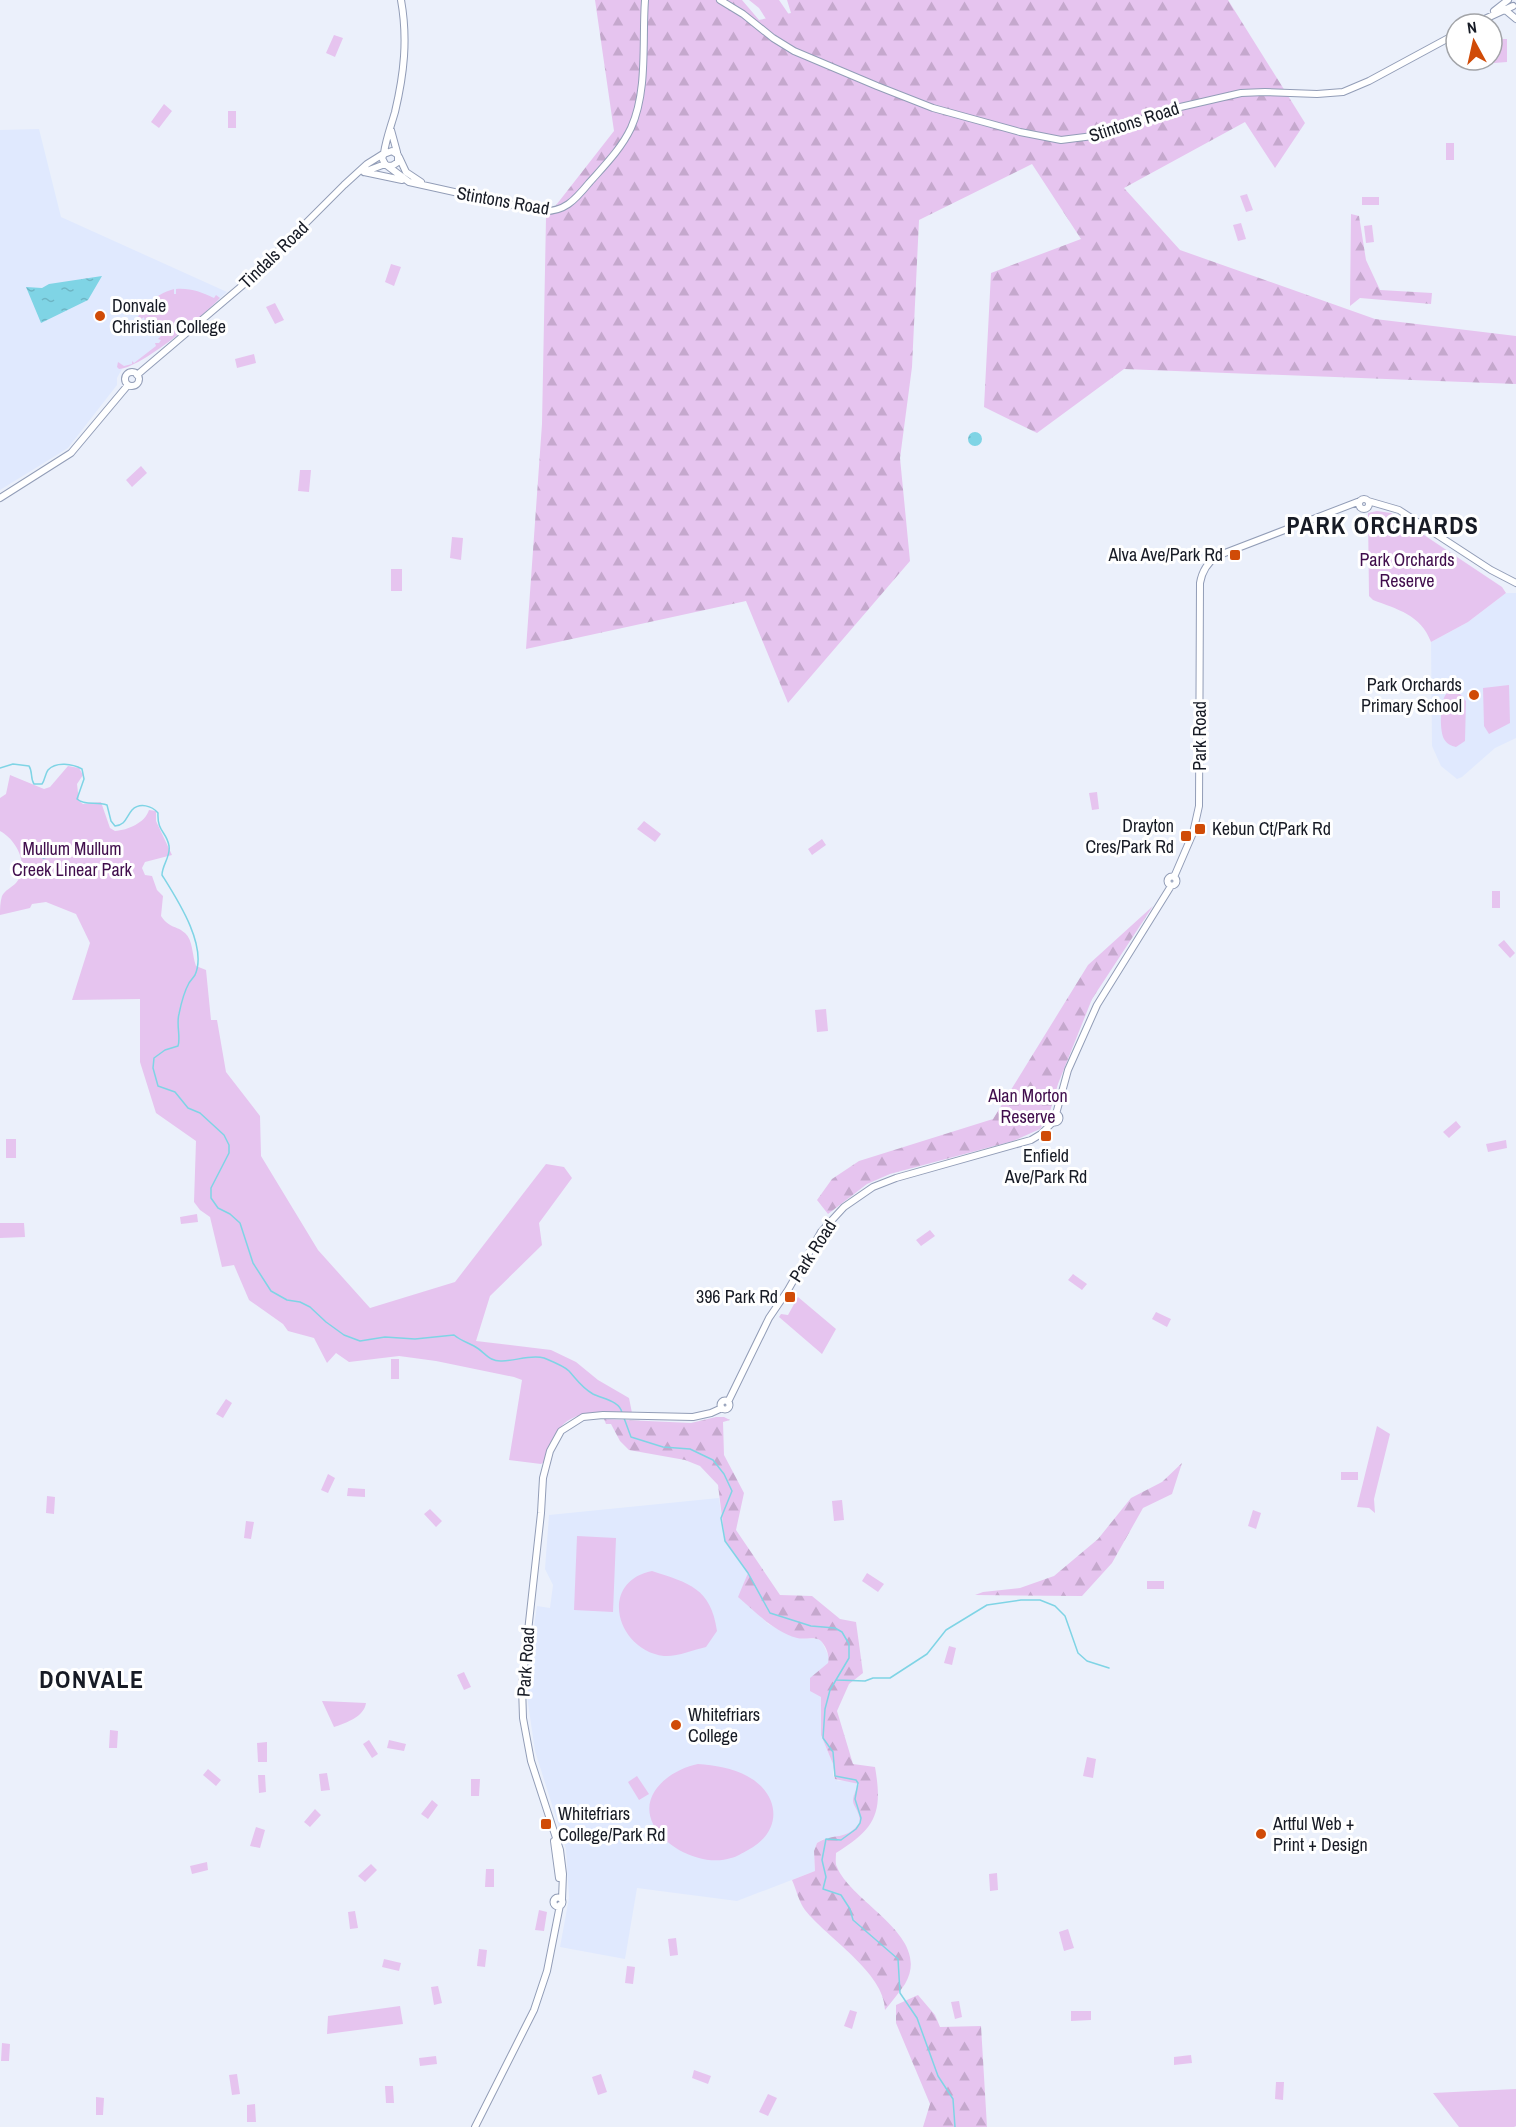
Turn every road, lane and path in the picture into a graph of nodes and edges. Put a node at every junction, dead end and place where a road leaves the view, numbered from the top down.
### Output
1 (401, 0) edge
2 (645, 0) edge
3 (720, 0) edge
4 (1512, 4) edge
5 (1504, 9) junction
6 (1497, 12) edge
7 (1498, 12) edge
8 (1516, 14) edge
9 (1516, 19) edge
10 (1444, 41) edge
11 (391, 127) junction
12 (384, 154) junction
13 (398, 156) junction
14 (385, 165) junction
15 (364, 172) junction
16 (353, 177) junction
17 (409, 182) junction
18 (424, 184) junction
19 (137, 375) junction
20 (128, 385) junction
21 (0, 498) edge
22 (1516, 583) edge
23 (476, 2127) edge

1 - 11 street
2 - 18 street, Stintons Road
3 - 10 street, Stintons Road
4 - 5 street
4 - 6 street
4 - 8 street
5 - 7 street
5 - 9 street
11 - 12 street
11 - 13 street
12 - 13 street
12 - 14 street
12 - 16 street, Tindals Road
13 - 14 street
13 - 18 street, Stintons Road
14 - 15 street, Tindals Road
14 - 17 street, Stintons Road
15 - 16 street, Tindals Road
15 - 17 street
16 - 19 street, Tindals Road
17 - 18 street, Stintons Road
19 - 20 street
19 - 20 street
20 - 21 street
22 - 23 street, Park Road

